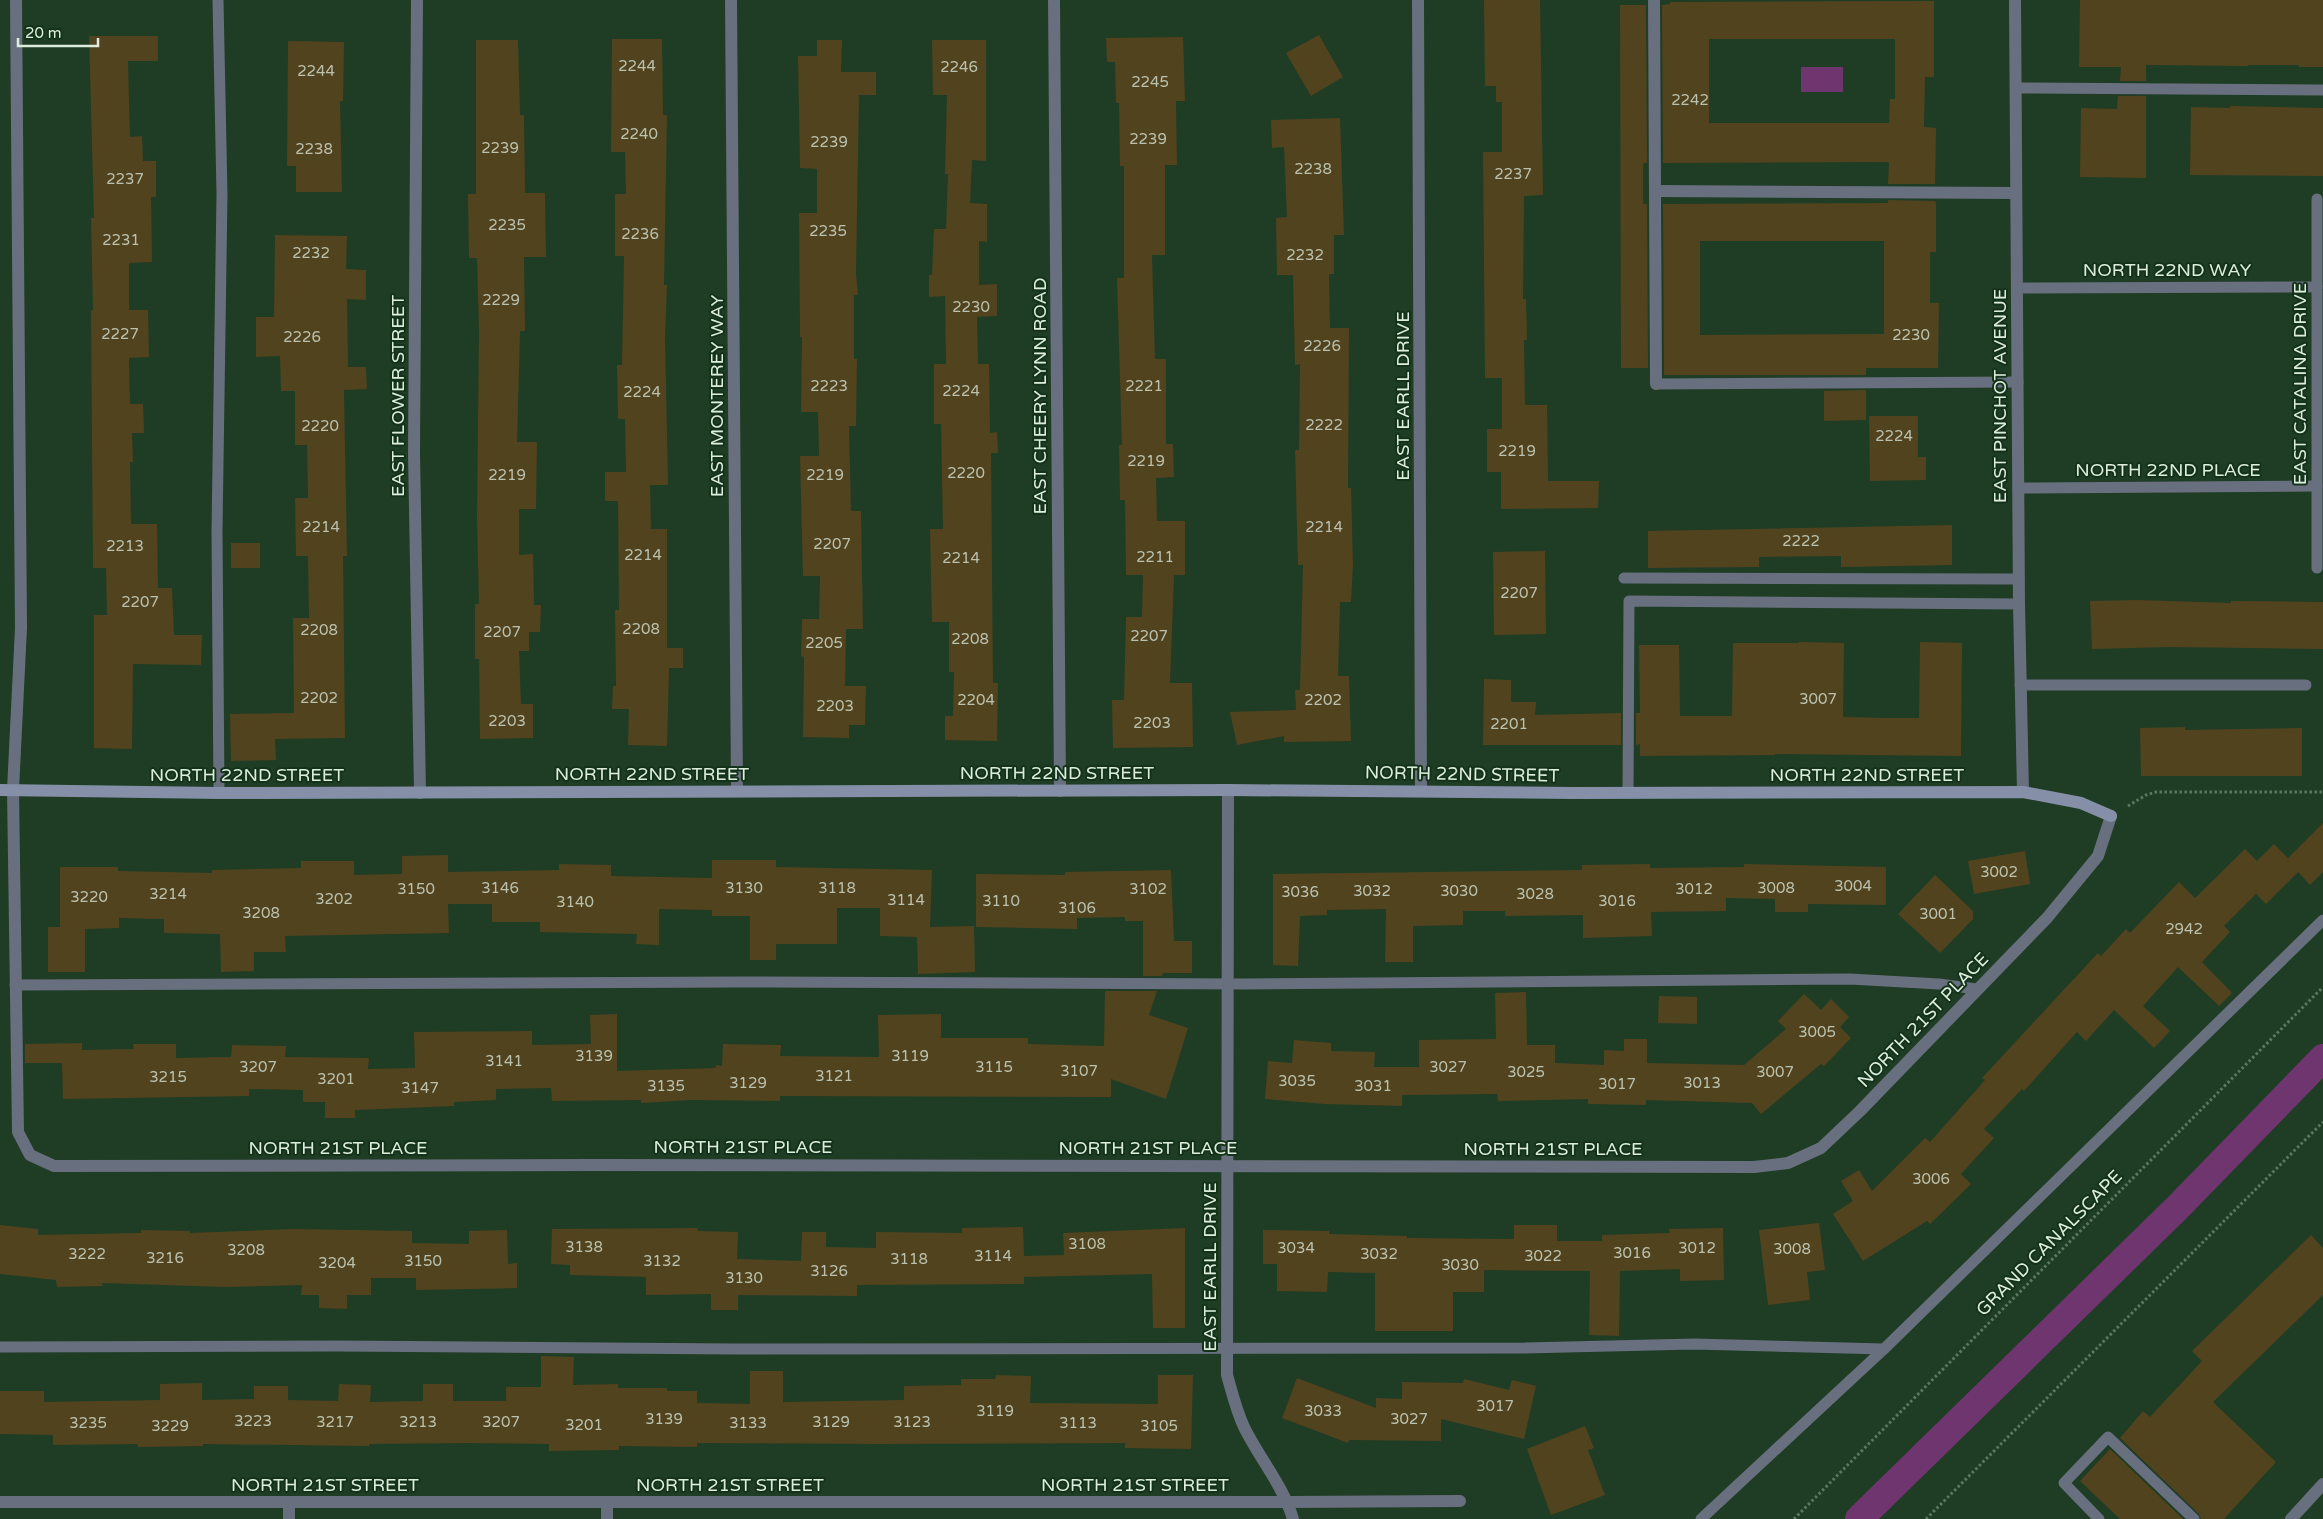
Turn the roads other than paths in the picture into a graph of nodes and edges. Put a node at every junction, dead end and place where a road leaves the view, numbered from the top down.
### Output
1 (16, 0) edge
2 (218, 0) edge
3 (417, 0) edge
4 (731, 0) edge
5 (1054, 0) edge
6 (1418, 0) edge
7 (1654, 0) edge
8 (2015, 0) edge
9 (2016, 88) junction
10 (2323, 90) edge
11 (1655, 191) junction
12 (2016, 194) junction
13 (2316, 199) dead end
14 (2316, 287) junction
15 (2017, 288) junction
16 (2018, 382) junction
17 (1656, 384) joint
18 (2318, 486) junction
19 (2018, 488) junction
20 (2318, 568) dead end
21 (1624, 578) dead end
22 (2019, 579) junction
23 (2019, 604) junction
24 (2020, 685) junction
25 (2306, 685) dead end
26 (6, 790) edge
27 (1228, 790) junction
28 (737, 791) junction
29 (1060, 791) junction
30 (1421, 791) junction
31 (2023, 792) junction
32 (219, 793) junction
33 (420, 793) junction
34 (1628, 793) junction
35 (2111, 816) joint
36 (2323, 920) edge
37 (1228, 984) junction
38 (15, 985) junction
39 (1976, 989) junction
40 (1228, 1165) junction
41 (0, 1347) edge
42 (1226, 1348) junction
43 (1884, 1350) junction
44 (2323, 1484) edge
45 (1460, 1501) dead end
46 (0, 1502) edge
47 (607, 1502) junction
48 (1288, 1502) junction
49 (289, 1503) junction
50 (289, 1519) edge
51 (607, 1519) edge
52 (1293, 1519) edge
53 (1701, 1519) edge
54 (2099, 1519) edge
55 (2194, 1519) edge
56 (2291, 1519) edge

1 - 26 street
2 - 32 lane
3 - 33 street, EAST FLOWER STREET
4 - 28 street, EAST MONTEREY WAY
5 - 29 street, EAST CHEERY LYNN ROAD
6 - 30 street, EAST EARLL DRIVE
7 - 11 street
8 - 9 street, EAST PINCHOT AVENUE
9 - 10 lane
9 - 12 street, EAST PINCHOT AVENUE
11 - 12 street
11 - 17 street
12 - 15 street, EAST PINCHOT AVENUE
13 - 14 lane, EAST CATALINA DRIVE
14 - 15 lane, NORTH 22ND WAY
14 - 18 lane, EAST CATALINA DRIVE
15 - 16 street, EAST PINCHOT AVENUE
16 - 17 lane
16 - 19 street, EAST PINCHOT AVENUE
18 - 19 lane, NORTH 22ND PLACE
18 - 20 lane, EAST CATALINA DRIVE
19 - 22 street, EAST PINCHOT AVENUE
21 - 22 lane
22 - 23 street, EAST PINCHOT AVENUE
23 - 24 street, EAST PINCHOT AVENUE
23 - 34 lane
24 - 25 lane
24 - 31 street, EAST PINCHOT AVENUE
26 - 32 street, NORTH 22ND STREET
26 - 38 street
27 - 29 street, NORTH 22ND STREET
27 - 30 street, NORTH 22ND STREET
27 - 37 street, EAST EARLL DRIVE
28 - 29 street, NORTH 22ND STREET
28 - 33 street, NORTH 22ND STREET
30 - 34 street, NORTH 22ND STREET
31 - 34 street, NORTH 22ND STREET
31 - 35 street, NORTH 22ND STREET
32 - 33 street, NORTH 22ND STREET
35 - 39 street, NORTH 21ST PLACE
36 - 43 lane
37 - 38 lane
37 - 39 lane
37 - 40 street, EAST EARLL DRIVE
38 - 40 street, NORTH 21ST PLACE
39 - 40 street, NORTH 21ST PLACE
40 - 42 street, EAST EARLL DRIVE
41 - 42 lane
42 - 43 lane
42 - 48 street, EAST EARLL DRIVE
43 - 53 lane
44 - 56 street
45 - 48 street, NORTH 21ST STREET
46 - 49 street, NORTH 21ST STREET
47 - 48 street, NORTH 21ST STREET
47 - 49 street, NORTH 21ST STREET
47 - 51 street
48 - 52 street, EAST EARLL DRIVE
49 - 50 street
54 - 55 lane

